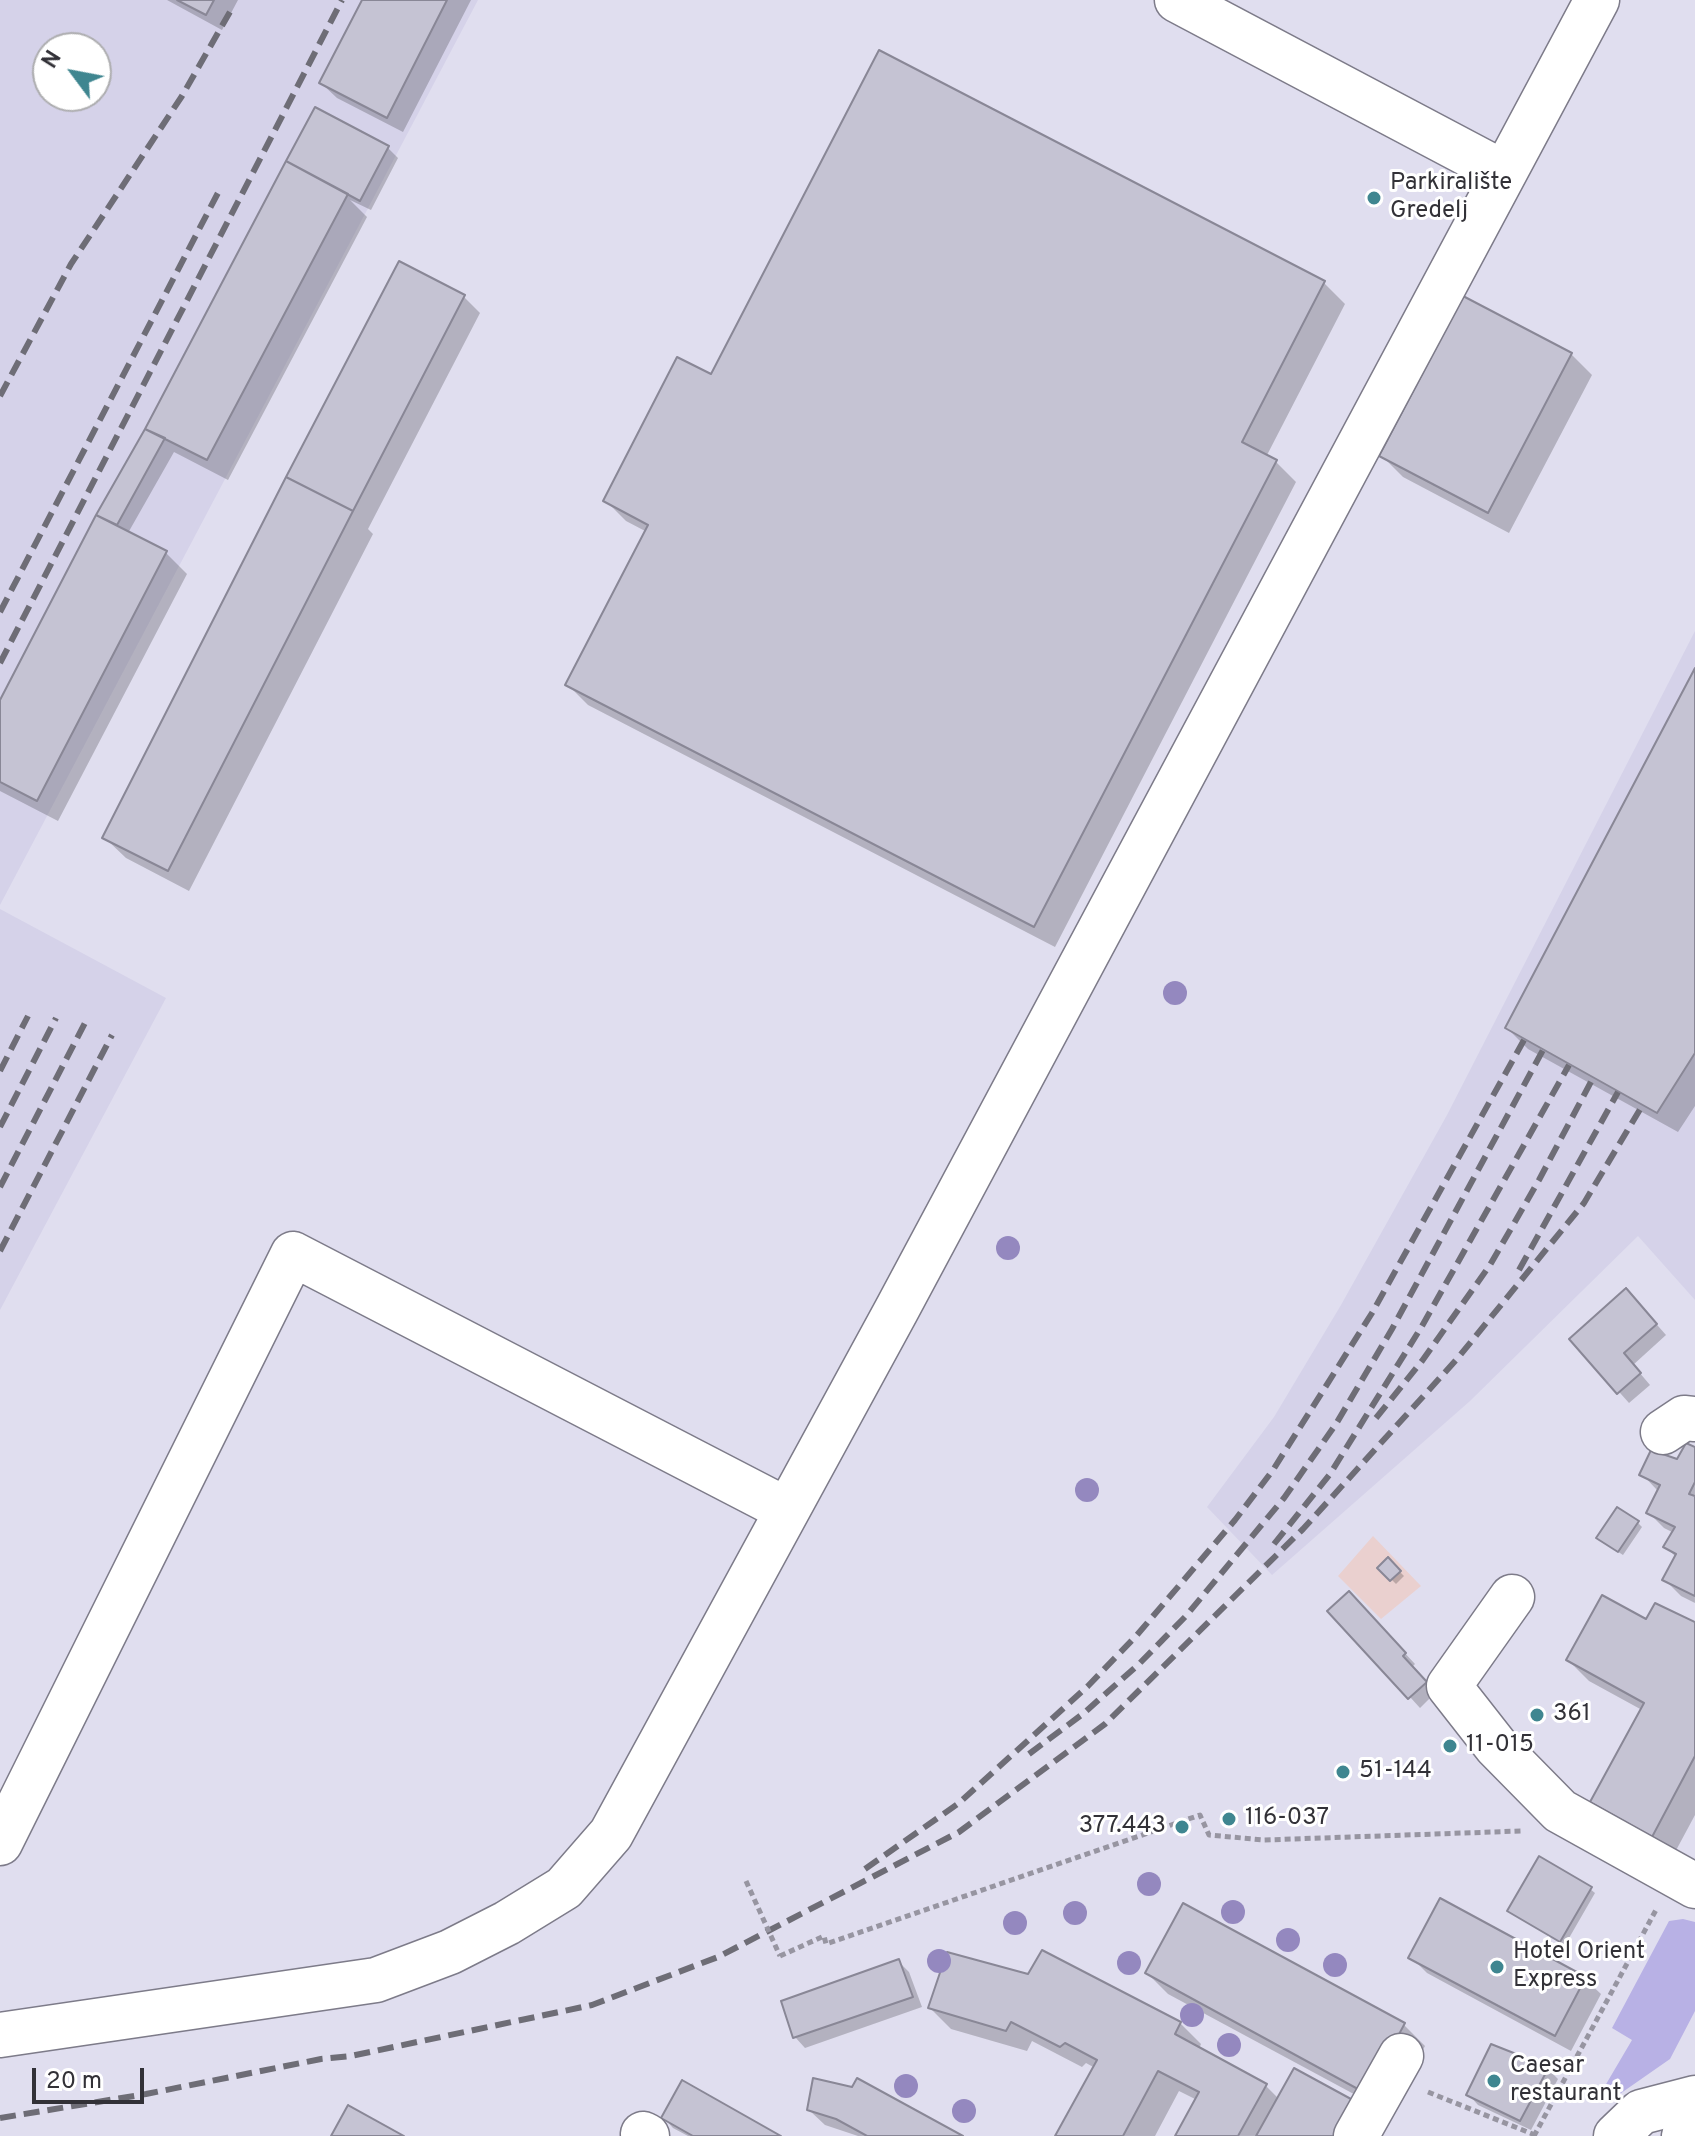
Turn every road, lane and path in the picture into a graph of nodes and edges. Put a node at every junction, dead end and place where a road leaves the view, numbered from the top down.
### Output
1 (1177, 0) edge
2 (1597, 0) edge
3 (1504, 173) junction
4 (787, 1510) junction
5 (1512, 1597) dead end
6 (1560, 1811) junction
7 (0, 1843) edge
8 (1685, 1880) edge
9 (746, 1881) dead end
10 (0, 2035) edge
11 (1396, 2067) joint
12 (1695, 2098) edge
13 (1695, 2116) edge
14 (1534, 2135) edge
15 (1356, 2136) edge
16 (1616, 2136) edge
17 (1684, 2136) edge

1 - 3 street
2 - 3 street
3 - 4 street
4 - 7 street
4 - 10 street
5 - 6 street
6 - 8 street
6 - 9 path, bridge
8 - 14 path
11 - 14 path
11 - 15 street
12 - 16 street
13 - 17 street

